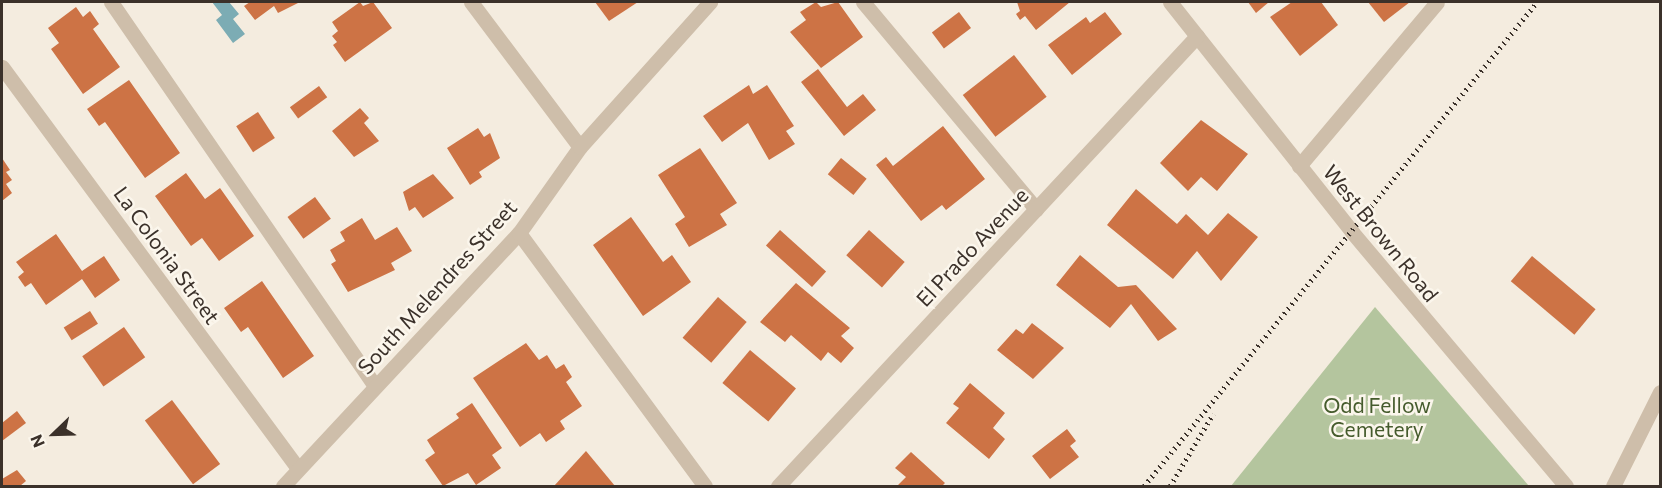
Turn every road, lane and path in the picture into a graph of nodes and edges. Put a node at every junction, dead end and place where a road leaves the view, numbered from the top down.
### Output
1 (111, 2) edge
2 (471, 2) edge
3 (710, 2) edge
4 (863, 2) edge
5 (1170, 2) edge
6 (1437, 2) edge
7 (1197, 36) junction
8 (2, 67) edge
9 (580, 147) junction
10 (1299, 166) junction
11 (1036, 209) junction
12 (519, 233) junction
13 (375, 386) junction
14 (1660, 392) edge
15 (298, 468) junction
16 (283, 486) edge
17 (705, 486) edge
18 (778, 486) edge
19 (1566, 486) edge
20 (1613, 486) edge

1 - 13 street
2 - 9 street
3 - 9 street, South Melendres Street
4 - 11 street
5 - 7 street, West Brown Road
6 - 10 street
7 - 10 street, West Brown Road
7 - 11 street, El Prado Avenue
8 - 15 street, La Colonia Street
9 - 12 street, South Melendres Street
10 - 19 street, West Brown Road
11 - 18 street, El Prado Avenue
12 - 13 street, South Melendres Street
12 - 17 street
13 - 15 street, South Melendres Street
14 - 20 street
15 - 16 street, South Melendres Street

